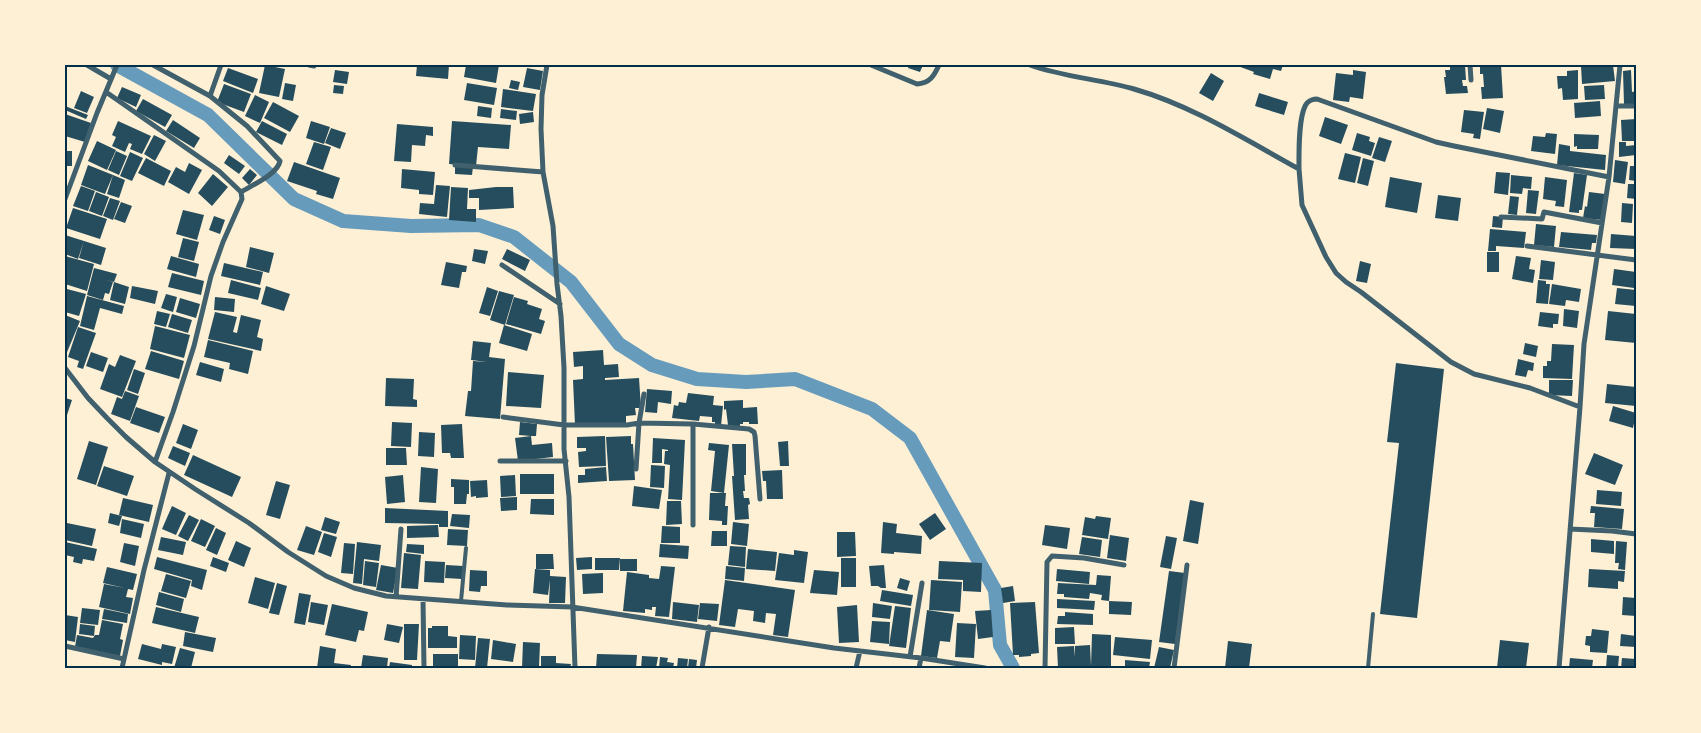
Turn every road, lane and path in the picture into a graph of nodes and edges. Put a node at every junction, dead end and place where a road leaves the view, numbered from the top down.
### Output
1 (87, 65) edge
2 (153, 65) edge
3 (221, 65) edge
4 (547, 65) edge
5 (871, 65) edge
6 (939, 65) edge
7 (1030, 65) edge
8 (1470, 65) edge
9 (1620, 65) edge
10 (116, 68) edge
11 (111, 79) junction
12 (1471, 80) dead end
13 (106, 92) junction
14 (210, 96) junction
15 (1617, 106) junction
16 (1636, 106) edge
17 (455, 165) dead end
18 (1299, 169) junction
19 (543, 172) junction
20 (1609, 177) junction
21 (241, 192) junction
22 (65, 199) edge
23 (1501, 216) dead end
24 (1602, 223) junction
25 (1527, 246) dead end
26 (1598, 255) junction
27 (1636, 260) edge
28 (502, 265) dead end
29 (560, 304) junction
30 (65, 368) edge
31 (644, 394) dead end
32 (1580, 407) junction
33 (503, 417) dead end
34 (639, 423) junction
35 (694, 424) junction
36 (564, 425) junction
37 (500, 461) dead end
38 (566, 461) junction
39 (155, 462) junction
40 (636, 469) dead end
41 (170, 473) junction
42 (760, 499) dead end
43 (693, 524) dead end
44 (401, 529) dead end
45 (1570, 529) junction
46 (1636, 534) edge
47 (466, 548) dead end
48 (1124, 565) dead end
49 (1187, 565) dead end
50 (922, 583) dead end
51 (396, 597) junction
52 (423, 599) junction
53 (461, 601) junction
54 (572, 607) junction
55 (1373, 614) dead end
56 (708, 627) junction
57 (65, 646) edge
58 (860, 651) junction
59 (910, 657) junction
60 (921, 658) junction
61 (124, 659) junction
62 (122, 668) edge
63 (424, 668) edge
64 (575, 668) edge
65 (702, 668) edge
66 (856, 668) edge
67 (919, 668) edge
68 (985, 668) edge
69 (1045, 668) edge
70 (1174, 668) edge
71 (1368, 668) edge
72 (1560, 668) edge

1 - 11 street
2 - 14 street
3 - 14 street
4 - 19 street
5 - 6 street
7 - 18 street
8 - 12 street
9 - 15 street
10 - 11 street
11 - 13 street
13 - 21 street
13 - 22 street
14 - 21 street
15 - 16 street
15 - 20 street
17 - 19 street
18 - 20 street
18 - 32 street
19 - 29 street
20 - 24 street
21 - 39 street
23 - 24 street
24 - 26 street
25 - 26 street
26 - 27 street
26 - 32 street
28 - 29 street
29 - 36 street
30 - 39 street
31 - 34 street
32 - 45 street
33 - 36 street
34 - 35 street
34 - 36 street
34 - 40 street
35 - 42 street
35 - 43 street
36 - 38 street
37 - 38 street
38 - 54 street
39 - 41 street
41 - 51 street
41 - 61 street
44 - 51 street
45 - 46 street
45 - 72 street
47 - 53 lane
48 - 69 street
49 - 70 street
50 - 59 street
51 - 52 street
52 - 53 street
52 - 63 street
53 - 54 street
54 - 56 street
54 - 64 street
55 - 71 lane
56 - 58 street
56 - 65 street
57 - 61 street
58 - 59 street
58 - 66 street
59 - 60 street
60 - 67 street
60 - 68 street
61 - 62 street

